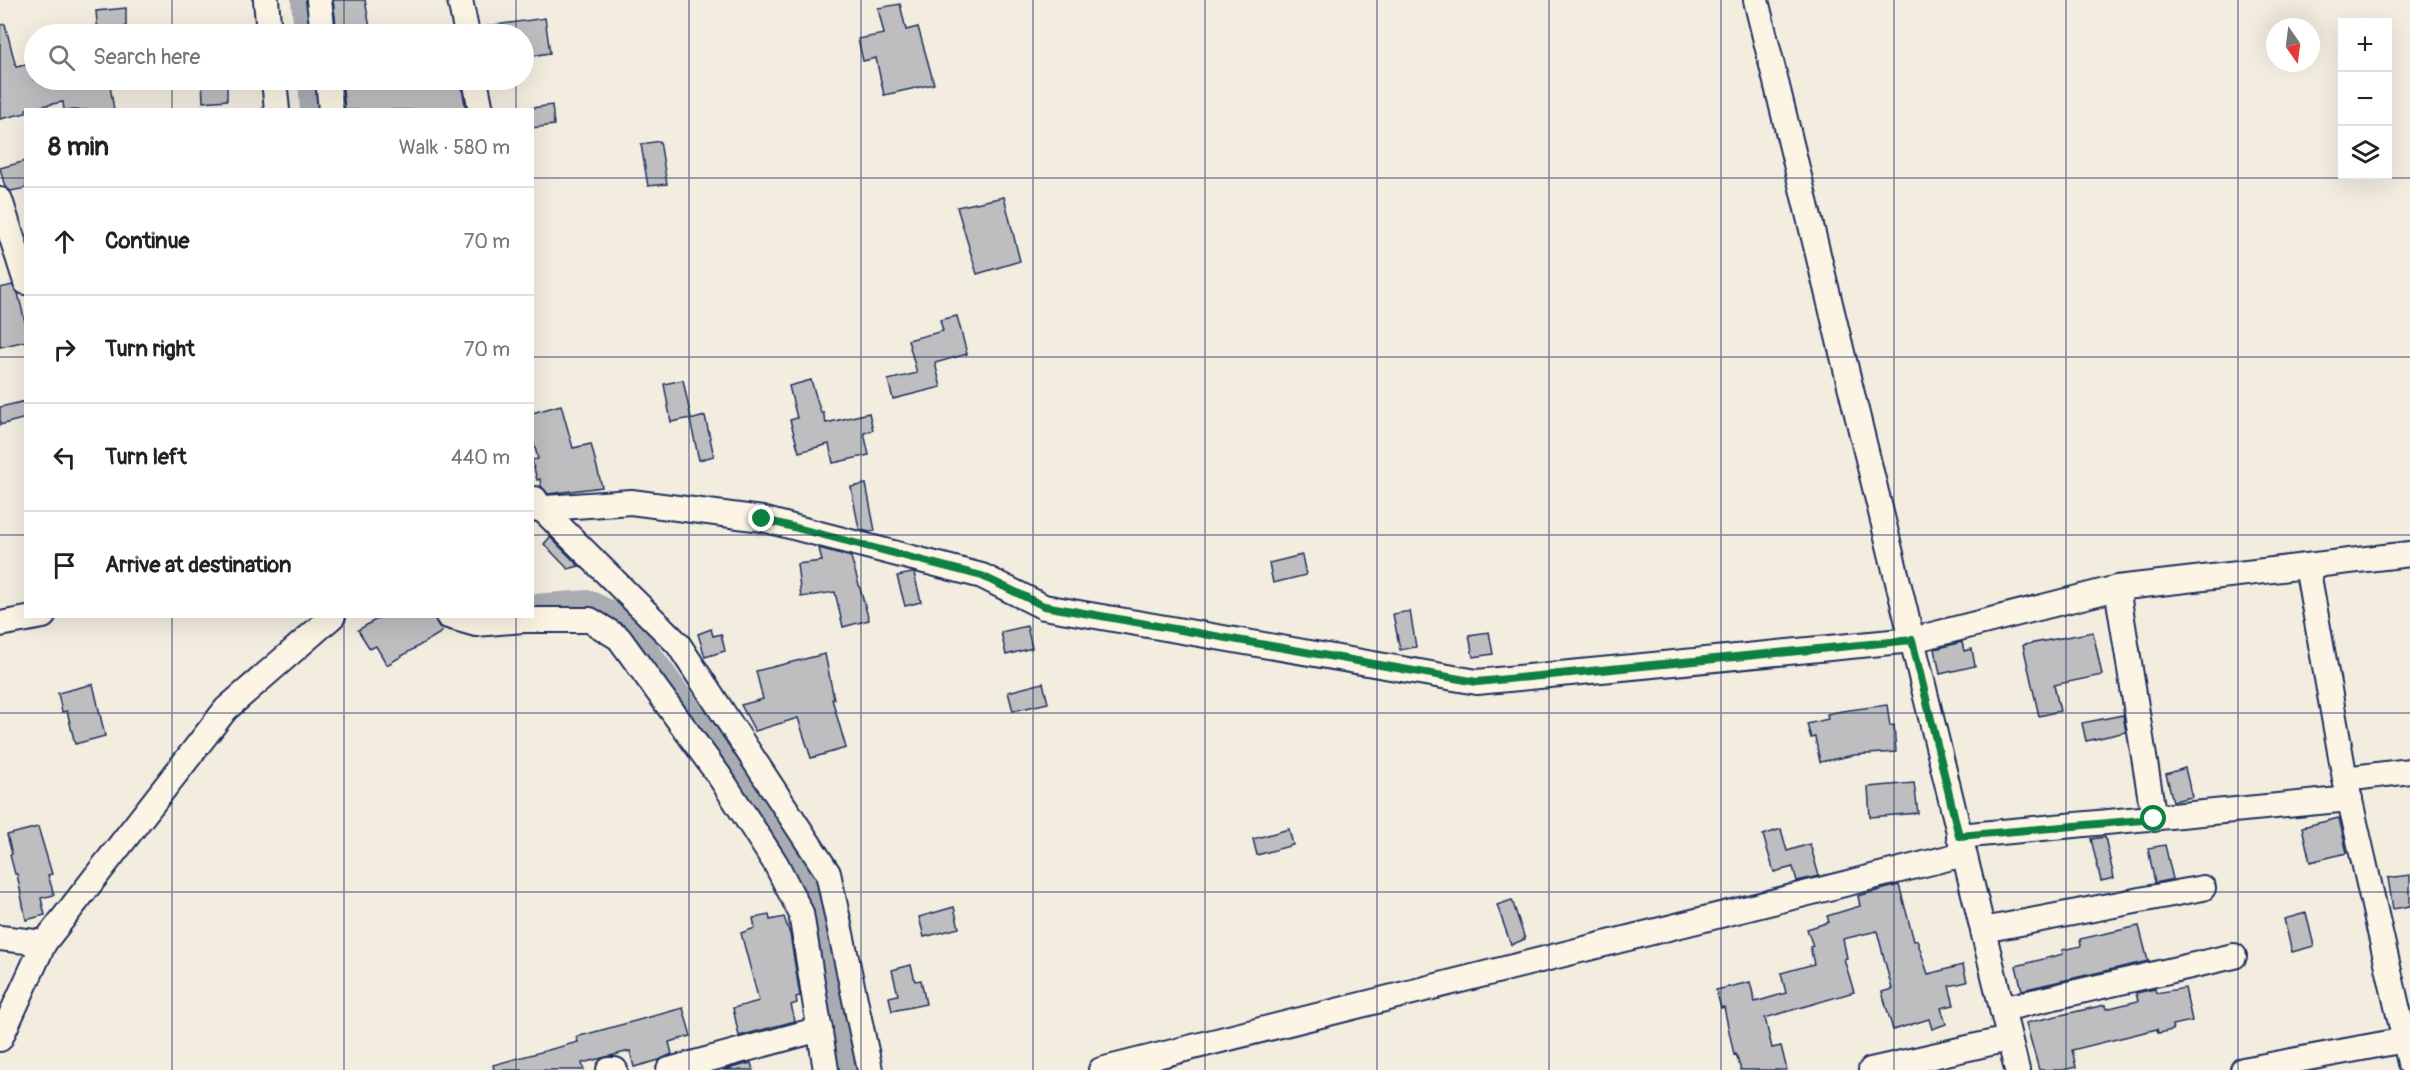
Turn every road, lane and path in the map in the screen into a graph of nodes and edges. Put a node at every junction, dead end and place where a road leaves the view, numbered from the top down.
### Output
1 (266, 0) edge
2 (319, 0) edge
3 (460, 0) edge
4 (1756, 0) edge
5 (268, 24) edge
6 (322, 24) edge
7 (465, 24) edge
8 (275, 90) edge
9 (329, 90) edge
10 (477, 90) edge
11 (278, 108) edge
12 (331, 108) edge
13 (480, 108) edge
14 (0, 200) edge
15 (24, 276) edge
16 (535, 504) edge
17 (2410, 554) edge
18 (2307, 566) junction
19 (2117, 588) junction
20 (32, 618) edge
21 (331, 618) edge
22 (455, 618) edge
23 (0, 624) edge
24 (1912, 640) junction
25 (2410, 771) edge
26 (2347, 789) junction
27 (2154, 819) junction
28 (1962, 845) junction
29 (2203, 888) dead end
30 (1983, 930) junction
31 (0, 938) edge
32 (44, 943) junction
33 (2234, 956) dead end
34 (2002, 1008) junction
35 (820, 1029) junction
36 (0, 1039) edge
37 (2008, 1039) junction
38 (2407, 1052) edge
39 (680, 1068) edge
40 (609, 1070) edge
41 (615, 1070) edge
42 (826, 1070) edge
43 (870, 1070) edge
44 (1101, 1070) edge
45 (1871, 1070) edge
46 (2017, 1070) edge
47 (2243, 1070) edge

1 - 5 street
2 - 6 street
3 - 7 street
4 - 24 street
8 - 11 street
9 - 12 street
10 - 13 street
14 - 15 street
16 - 24 street
16 - 43 street
17 - 18 street
18 - 19 street
18 - 26 street
19 - 24 street
19 - 27 street
20 - 23 street
21 - 32 street
22 - 35 street
24 - 28 street
25 - 26 street
26 - 27 street
26 - 38 street
27 - 28 street
28 - 30 street
28 - 44 street
29 - 30 street
30 - 34 street
31 - 32 street
32 - 36 street
33 - 34 street
34 - 37 street
35 - 39 street
35 - 42 street
37 - 45 street
37 - 46 street
38 - 47 street
40 - 41 street

